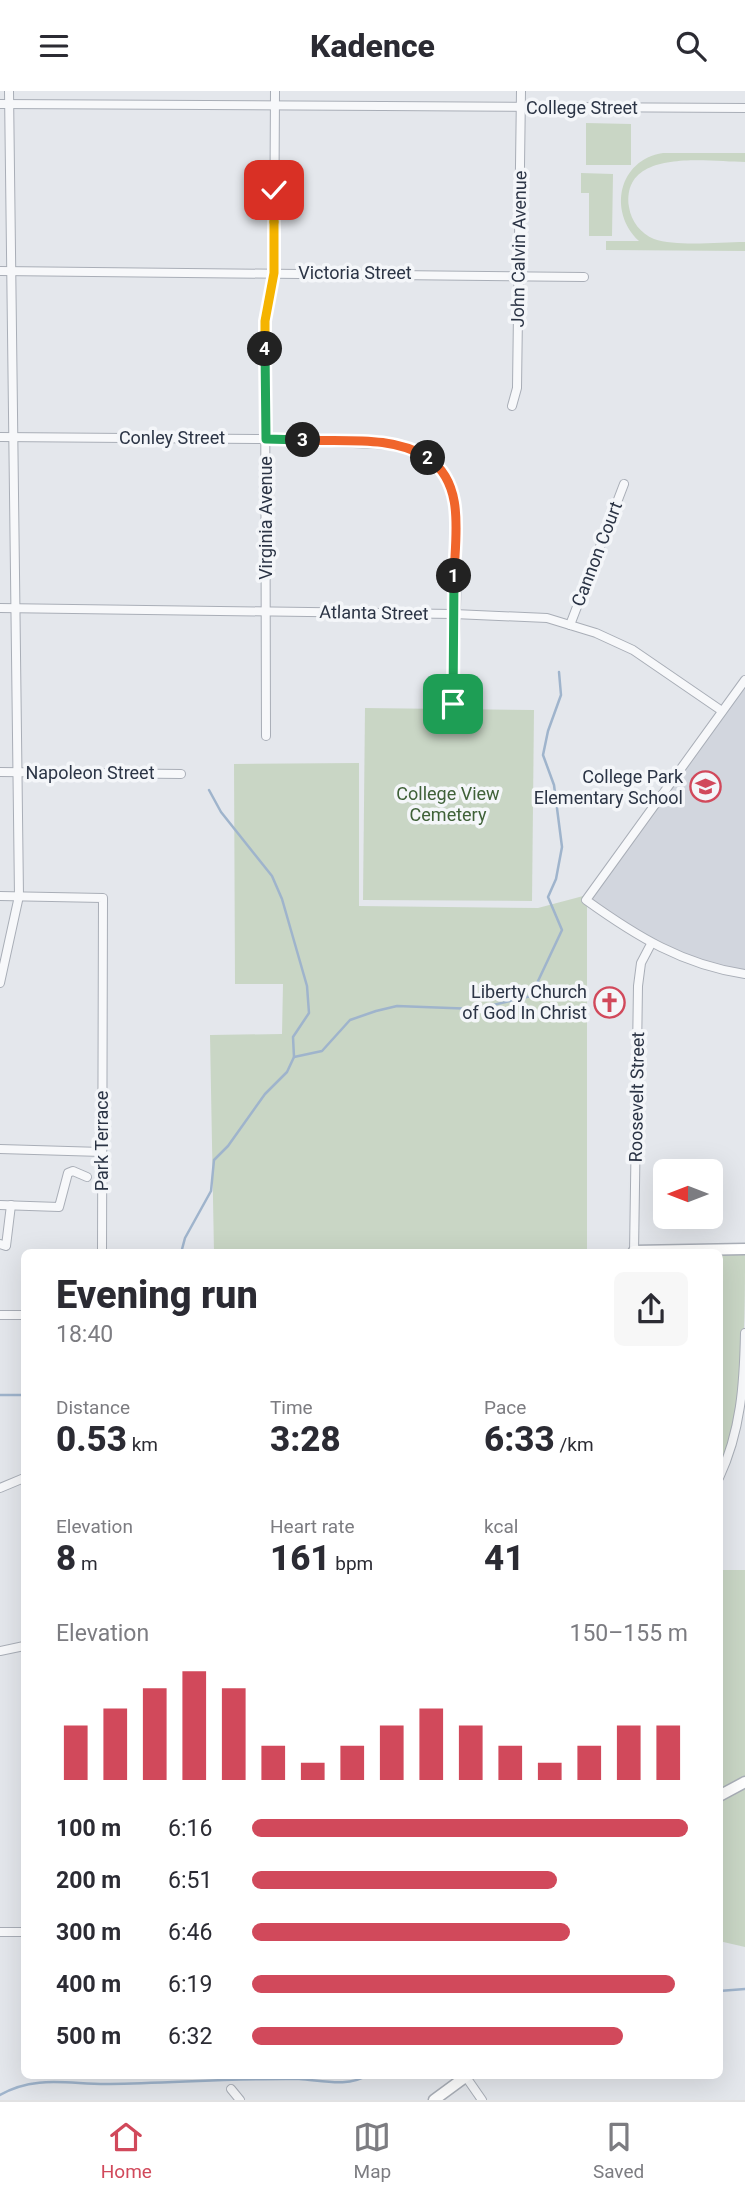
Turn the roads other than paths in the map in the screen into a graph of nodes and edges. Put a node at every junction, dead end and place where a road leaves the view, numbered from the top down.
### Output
1 (9, 91) edge
2 (275, 91) edge
3 (521, 91) edge
4 (4, 104) edge
5 (275, 106) junction
6 (520, 107) junction
7 (745, 108) edge
8 (0, 271) edge
9 (11, 271) junction
10 (274, 273) junction
11 (519, 274) junction
12 (584, 277) dead end
13 (512, 406) dead end
14 (0, 437) edge
15 (12, 437) junction
16 (266, 439) junction
17 (624, 484) dead end
18 (0, 608) edge
19 (14, 609) junction
20 (266, 612) junction
21 (454, 614) junction
22 (570, 625) junction
23 (745, 680) edge
24 (453, 704) dead end
25 (722, 711) junction
26 (266, 736) dead end
27 (0, 772) edge
28 (16, 772) junction
29 (181, 774) dead end
30 (0, 896) edge
31 (19, 896) junction
32 (651, 944) junction
33 (745, 974) edge
34 (0, 982) edge
35 (0, 1149) edge
36 (102, 1152) junction
37 (87, 1177) dead end
38 (0, 1205) edge
39 (11, 1205) junction
40 (0, 1244) edge
41 (102, 1249) edge
42 (634, 1249) edge
43 (745, 1249) edge
44 (723, 1250) edge
45 (0, 1315) edge
46 (21, 1315) edge
47 (745, 1333) edge
48 (723, 1469) edge
49 (21, 1479) edge
50 (0, 1488) edge
51 (21, 1647) edge
52 (0, 1651) edge
53 (745, 1782) edge
54 (723, 1794) edge
55 (0, 1932) edge
56 (21, 1932) edge
57 (463, 2079) edge
58 (469, 2079) edge
59 (231, 2089) dead end
60 (240, 2100) edge
61 (434, 2100) edge
62 (482, 2100) edge

1 - 4 street
2 - 5 street, Virginia Avenue
3 - 6 street, John Calvin Avenue
4 - 5 street, College Street
4 - 9 street
5 - 6 street, College Street
5 - 10 street, Virginia Avenue
6 - 7 street, College Street
6 - 11 street, John Calvin Avenue
8 - 9 street, Victoria Street
9 - 10 street, Victoria Street
9 - 15 street
10 - 11 street, Victoria Street
10 - 16 street, Virginia Avenue
11 - 12 street, Victoria Street
11 - 13 street, John Calvin Avenue
14 - 15 street, Conley Street
15 - 16 street, Conley Street
15 - 19 street
16 - 20 street, Virginia Avenue
16 - 21 street, Conley Street
17 - 22 street, Cannon Court
18 - 19 street, Atlanta Street
19 - 20 street, Atlanta Street
19 - 28 street
20 - 21 street, Atlanta Street
20 - 26 street, Virginia Avenue
21 - 22 street, Atlanta Street
21 - 24 street, Conley Street
22 - 25 street, Atlanta Street
23 - 25 street
25 - 32 street
27 - 28 street, Napoleon Street
28 - 29 street, Napoleon Street
28 - 31 street
30 - 31 street
31 - 34 street
31 - 36 street, Park Terrace
32 - 33 street
32 - 42 street, Roosevelt Street
35 - 36 street
36 - 41 street, Park Terrace
37 - 39 street
38 - 39 street
39 - 40 street
43 - 44 street
45 - 46 street
47 - 48 street
49 - 50 street
51 - 52 street
53 - 54 street
55 - 56 street
57 - 61 street
58 - 62 street
59 - 60 street

